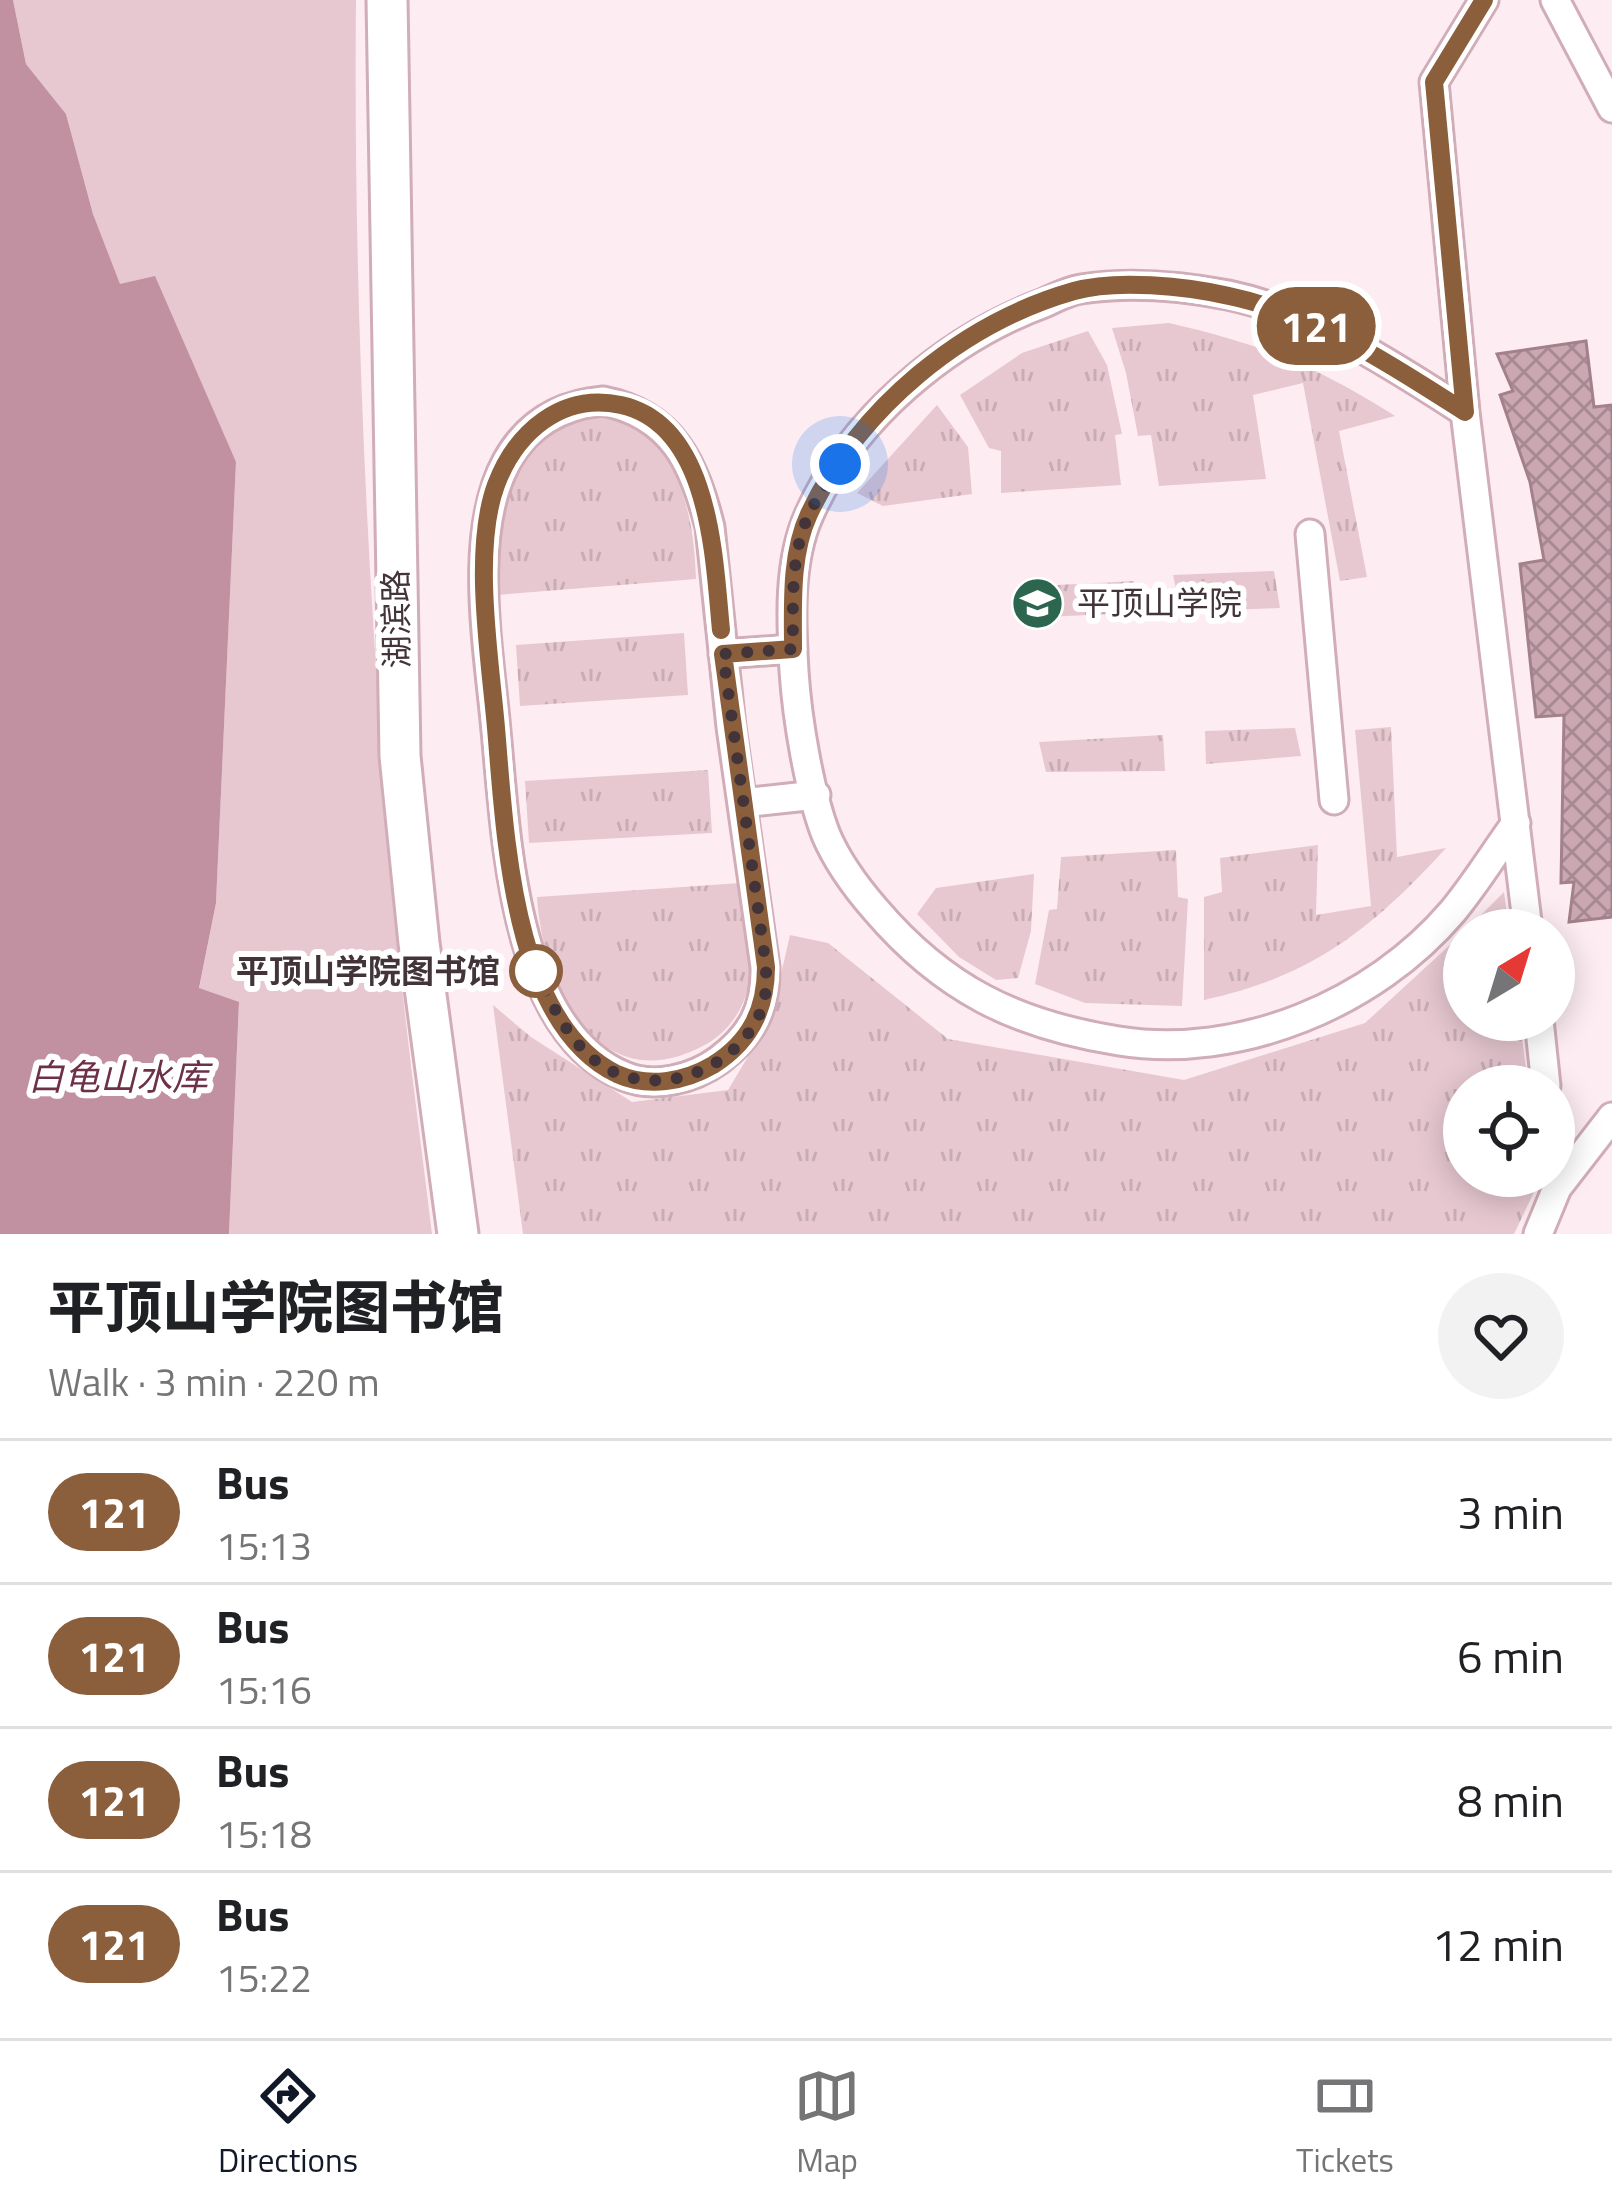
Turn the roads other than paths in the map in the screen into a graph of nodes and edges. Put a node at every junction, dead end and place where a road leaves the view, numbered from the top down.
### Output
1 (387, 0) edge
2 (1484, 0) edge
3 (1555, 0) edge
4 (1612, 108) edge
5 (1465, 412) junction
6 (1310, 533) dead end
7 (793, 649) junction
8 (723, 654) junction
9 (816, 795) junction
10 (1334, 800) dead end
11 (742, 802) junction
12 (1516, 823) junction
13 (1526, 909) edge
14 (1612, 1117) edge
15 (1575, 1166) edge
16 (1554, 1197) edge
17 (458, 1234) edge
18 (1538, 1234) edge

1 - 17 street, 湖滨路
2 - 5 street
3 - 4 street
5 - 7 street
5 - 12 street
6 - 10 street
7 - 8 street
7 - 9 street
8 - 11 street
8 - 11 street
9 - 11 street
9 - 12 street
12 - 13 street
14 - 15 street
16 - 18 street

